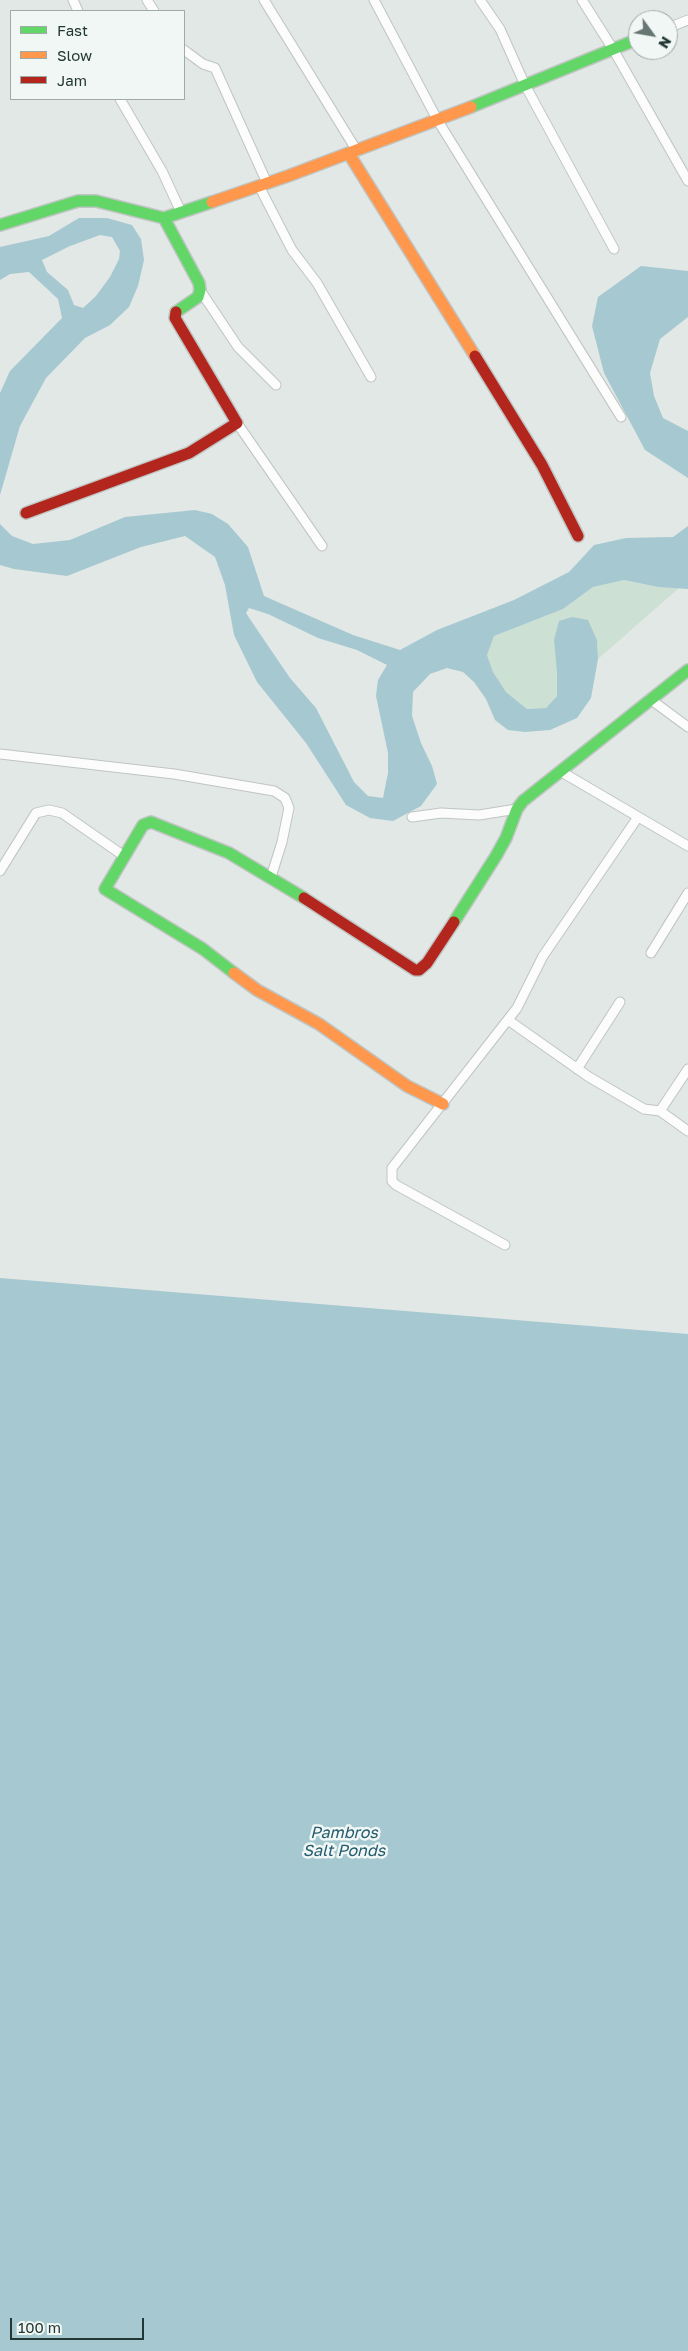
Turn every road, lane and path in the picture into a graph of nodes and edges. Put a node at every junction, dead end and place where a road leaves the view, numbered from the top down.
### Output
1 (264, 0) edge
2 (374, 0) edge
3 (480, 0) edge
4 (582, 0) edge
5 (628, 43) edge
6 (613, 49) junction
7 (185, 51) edge
8 (525, 85) junction
9 (121, 100) edge
10 (438, 121) junction
11 (353, 152) junction
12 (688, 181) edge
13 (263, 184) junction
14 (182, 212) junction
15 (164, 218) junction
16 (0, 225) edge
17 (614, 250) dead end
18 (200, 290) junction
19 (371, 377) dead end
20 (276, 386) dead end
21 (621, 417) dead end
22 (237, 423) junction
23 (26, 513) dead end
24 (578, 536) dead end
25 (322, 546) dead end
26 (688, 670) edge
27 (650, 699) junction
28 (688, 728) edge
29 (0, 754) edge
30 (560, 771) junction
31 (517, 809) junction
32 (412, 817) dead end
33 (638, 817) junction
34 (688, 846) edge
35 (124, 856) junction
36 (0, 871) edge
37 (271, 877) junction
38 (688, 892) edge
39 (651, 953) dead end
40 (620, 1002) dead end
41 (508, 1020) junction
42 (577, 1069) junction
43 (688, 1069) edge
44 (443, 1104) junction
45 (660, 1111) junction
46 (688, 1131) edge
47 (505, 1245) dead end

1 - 11 street
2 - 10 street
3 - 8 street
4 - 6 street
5 - 6 street
6 - 8 street
6 - 12 street
7 - 13 street
8 - 10 street
8 - 17 street
9 - 14 street
10 - 11 street
10 - 21 street
11 - 13 street
11 - 24 street
13 - 14 street
13 - 19 street
14 - 15 street
15 - 16 street
15 - 18 street
18 - 20 street
18 - 22 street
22 - 23 street
22 - 25 street
26 - 27 street
27 - 28 street
27 - 30 street
29 - 37 street
30 - 31 street
30 - 33 street
31 - 32 street
31 - 37 street
33 - 34 street
33 - 41 street
35 - 36 street
35 - 37 street
35 - 44 street
38 - 39 street
40 - 42 street
41 - 42 street
41 - 44 street
42 - 45 street
43 - 45 street
44 - 47 street
45 - 46 street

